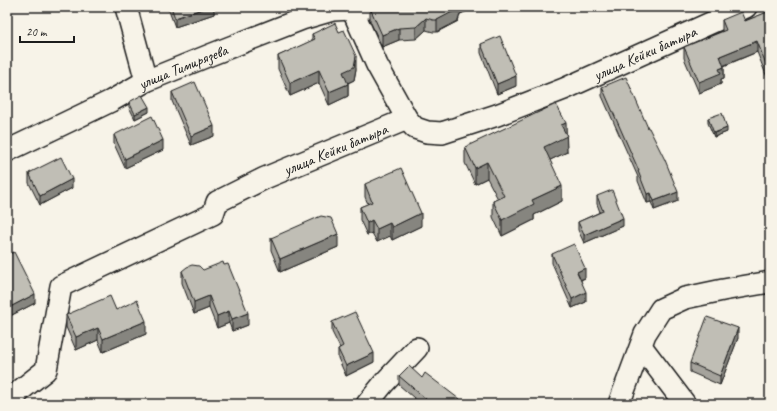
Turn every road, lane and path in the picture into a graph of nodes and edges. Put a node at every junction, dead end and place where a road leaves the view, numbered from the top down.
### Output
1 (126, 7) edge
2 (746, 7) edge
3 (360, 8) edge
4 (146, 81) junction
5 (407, 119) junction
6 (7, 151) edge
7 (770, 282) edge
8 (641, 346) junction
9 (417, 348) dead end
10 (8, 404) edge
11 (367, 404) edge
12 (619, 404) edge
13 (685, 404) edge

1 - 4 street
2 - 5 street, улица Кейки батыра
3 - 4 street, улица Тимирязева
3 - 5 street
4 - 6 street, улица Тимирязева
5 - 10 street, улица Кейки батыра
7 - 8 street
8 - 12 street
8 - 13 street
9 - 11 street

